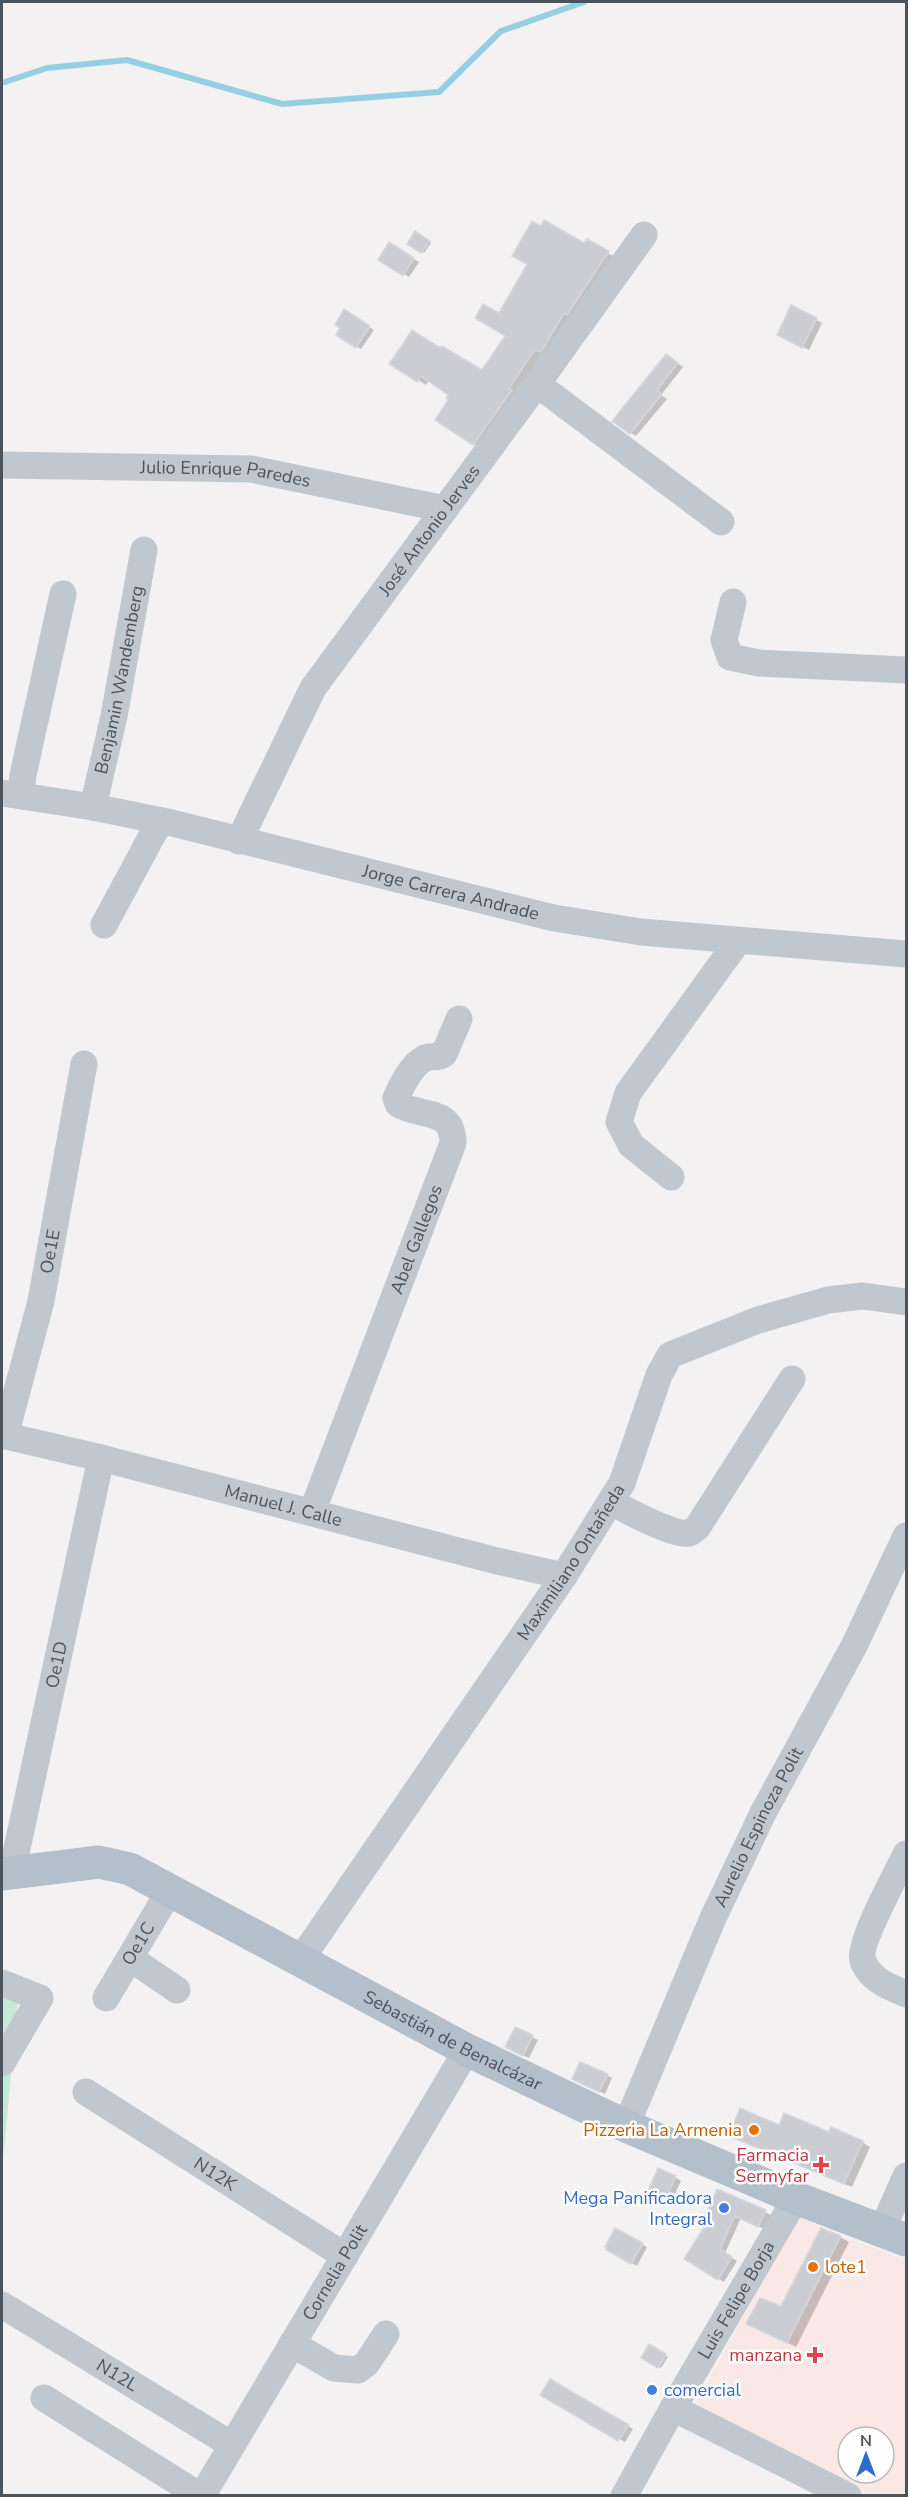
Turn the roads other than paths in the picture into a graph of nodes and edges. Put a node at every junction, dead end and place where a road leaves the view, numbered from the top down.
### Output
1 (644, 235) dead end
2 (537, 384) junction
3 (2, 465) edge
4 (445, 509) junction
5 (721, 522) dead end
6 (144, 550) dead end
7 (63, 594) dead end
8 (733, 602) dead end
9 (906, 670) edge
10 (11, 795) edge
11 (93, 807) junction
12 (159, 821) junction
13 (239, 841) junction
14 (104, 925) dead end
15 (738, 941) junction
16 (906, 954) edge
17 (459, 1019) dead end
18 (84, 1064) dead end
19 (671, 1177) dead end
20 (906, 1302) edge
21 (792, 1379) dead end
22 (3, 1435) edge
23 (101, 1458) junction
24 (611, 1501) junction
25 (312, 1512) junction
26 (906, 1536) edge
27 (564, 1576) junction
28 (906, 1854) edge
29 (7, 1873) edge
30 (170, 1890) junction
31 (130, 1958) junction
32 (302, 1959) junction
33 (2, 1983) edge
34 (177, 1990) dead end
35 (906, 1994) edge
36 (106, 1998) dead end
37 (467, 2050) junction
38 (2, 2063) edge
39 (86, 2092) dead end
40 (626, 2126) junction
41 (906, 2176) edge
42 (796, 2198) junction
43 (894, 2235) edge
44 (345, 2256) junction
45 (2, 2305) edge
46 (386, 2334) dead end
47 (292, 2344) junction
48 (44, 2398) dead end
49 (673, 2408) junction
50 (232, 2445) junction
51 (201, 2496) edge
52 (624, 2496) edge
53 (848, 2496) edge

1 - 2 street, José Antonio Jerves
2 - 4 street, José Antonio Jerves
2 - 5 street
3 - 4 street, Julio Enrique Paredes
4 - 13 street, José Antonio Jerves
6 - 11 street, Benjamin Wandemberg
7 - 10 street
8 - 9 street
10 - 11 street, Jorge Carrera Andrade
11 - 12 street, Jorge Carrera Andrade
12 - 13 street, Jorge Carrera Andrade
12 - 14 street
13 - 15 street, Jorge Carrera Andrade
15 - 16 street, Jorge Carrera Andrade
15 - 19 street
17 - 25 street, Abel Gallegos
18 - 22 street, Oe1E
20 - 24 street, Maximiliano Ontañeda
21 - 24 street
22 - 23 street, Manuel J. Calle
23 - 25 street, Manuel J. Calle
23 - 29 street, Oe1D
24 - 27 street, Maximiliano Ontañeda
25 - 27 street, Manuel J. Calle
26 - 40 street, Aurelio Espinoza Polit
27 - 32 street, Maximiliano Ontañeda
28 - 35 street
29 - 30 main road, Sebastián de Benalcázar
30 - 31 street, Oe1C
30 - 32 main road, Sebastián de Benalcázar
31 - 34 street
31 - 36 street, Oe1C
32 - 37 main road, Sebastián de Benalcázar
33 - 38 street
37 - 40 main road, Sebastián de Benalcázar
37 - 44 street, Cornelia Polit
39 - 44 street, N12K
40 - 42 main road, Sebastián de Benalcázar
41 - 43 street
42 - 43 main road, Sebastián de Benalcázar
42 - 49 street, Luis Felipe Borja
44 - 47 street, Cornelia Polit
45 - 50 street, N12L
46 - 47 street
47 - 50 street, Cornelia Polit
48 - 51 street
49 - 52 street, Luis Felipe Borja
49 - 53 street
50 - 51 street, Cornelia Polit

